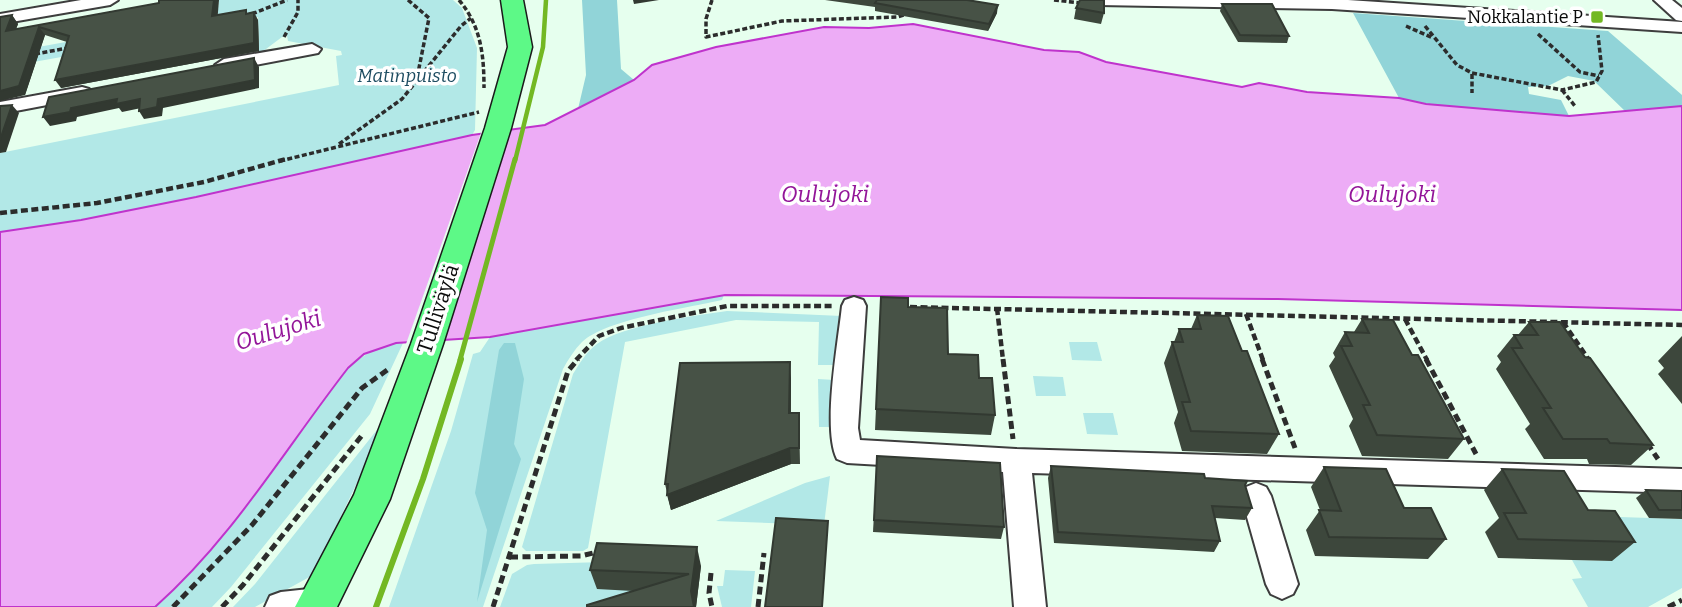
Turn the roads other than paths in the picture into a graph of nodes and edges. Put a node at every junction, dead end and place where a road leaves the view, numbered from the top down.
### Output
1 (110, 0) edge
2 (512, 0) edge
3 (1098, 0) edge
4 (1530, 0) edge
5 (1662, 0) edge
6 (1331, 2) edge
7 (1437, 5) edge
8 (1682, 16) edge
9 (0, 19) edge
10 (1540, 24) junction
11 (1682, 27) edge
12 (312, 49) dead end
13 (208, 68) edge
14 (98, 89) edge
15 (0, 108) edge
16 (853, 306) road end
17 (1016, 461) junction
18 (1677, 481) edge
19 (1256, 496) dead end
20 (1282, 584) dead end
21 (317, 605) edge
22 (281, 607) edge
23 (1030, 607) edge

1 - 9 street
2 - 21 main road, Tulliväylä
3 - 6 street
4 - 10 street
5 - 8 street
6 - 7 street
7 - 10 street
10 - 11 street
12 - 13 street
14 - 15 street
16 - 17 street
17 - 18 street
17 - 23 street
19 - 20 street
21 - 22 street

